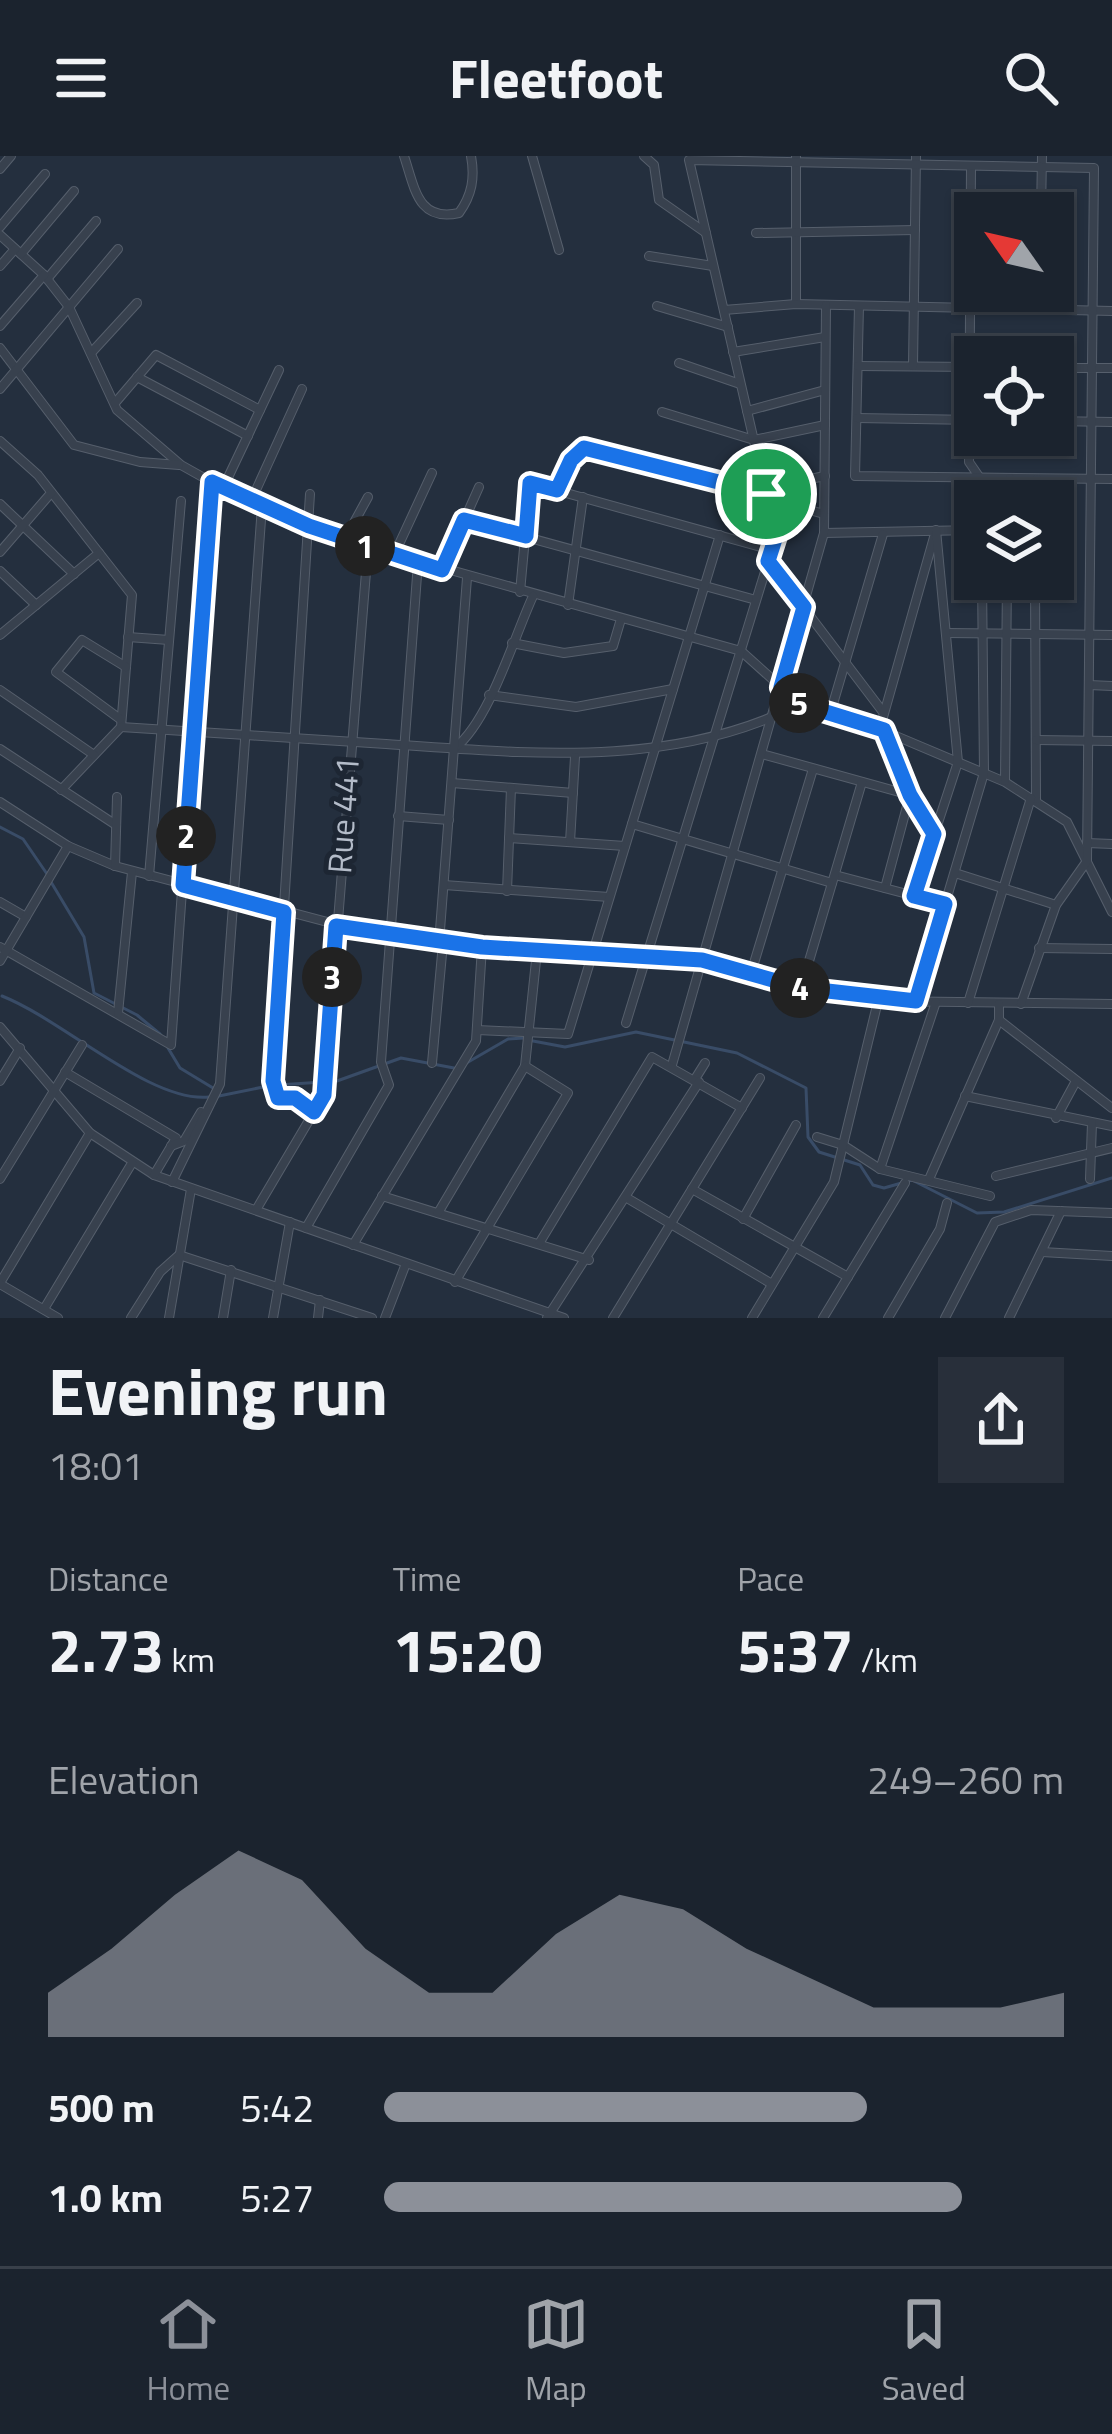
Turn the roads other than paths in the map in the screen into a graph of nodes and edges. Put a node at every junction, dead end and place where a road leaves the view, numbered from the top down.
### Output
1 (10, 156) edge
2 (404, 156) edge
3 (471, 156) edge
4 (532, 156) edge
5 (644, 156) edge
6 (1042, 156) edge
7 (796, 160) edge
8 (916, 161) edge
9 (971, 167) junction
10 (1042, 167) junction
11 (0, 169) edge
12 (45, 173) dead end
13 (74, 191) dead end
14 (971, 192) edge
15 (1041, 192) edge
16 (96, 221) dead end
17 (915, 230) junction
18 (0, 231) edge
19 (796, 231) junction
20 (706, 233) junction
21 (756, 233) dead end
22 (118, 249) dead end
23 (559, 250) dead end
24 (18, 251) junction
25 (649, 256) dead end
26 (0, 266) edge
27 (713, 266) junction
28 (46, 277) junction
29 (137, 303) dead end
30 (796, 304) junction
31 (826, 305) junction
32 (657, 306) dead end
33 (859, 306) junction
34 (914, 307) junction
35 (69, 308) junction
36 (954, 308) edge
37 (724, 310) junction
38 (1074, 310) edge
39 (1093, 310) junction
40 (1112, 311) edge
41 (0, 326) edge
42 (728, 327) junction
43 (825, 337) junction
44 (0, 348) edge
45 (734, 352) junction
46 (91, 353) junction
47 (679, 363) dead end
48 (858, 366) junction
49 (914, 366) junction
50 (954, 367) edge
51 (1074, 368) edge
52 (1092, 368) junction
53 (1112, 368) edge
54 (17, 370) junction
55 (280, 370) dead end
56 (137, 377) junction
57 (741, 385) junction
58 (0, 389) edge
59 (302, 389) dead end
60 (825, 390) junction
61 (115, 403) junction
62 (260, 410) junction
63 (747, 411) junction
64 (662, 412) dead end
65 (857, 418) junction
66 (954, 420) edge
67 (1074, 422) edge
68 (1091, 422) junction
69 (1112, 422) edge
70 (825, 424) junction
71 (248, 436) junction
72 (754, 440) junction
73 (0, 441) edge
74 (971, 456) edge
75 (181, 465) junction
76 (432, 472) dead end
77 (825, 476) junction
78 (980, 478) junction
79 (1010, 478) joint
80 (1037, 478) joint
81 (1091, 479) junction
82 (1112, 479) edge
83 (212, 482) junction
84 (478, 487) dead end
85 (223, 488) junction
86 (557, 490) junction
87 (766, 491) junction
88 (51, 493) junction
89 (310, 494) dead end
90 (368, 497) dead end
91 (583, 497) junction
92 (182, 501) dead end
93 (250, 501) junction
94 (0, 504) edge
95 (262, 506) junction
96 (824, 514) junction
97 (464, 520) junction
98 (22, 526) junction
99 (309, 526) junction
100 (936, 530) junction
101 (954, 530) edge
102 (824, 533) junction
103 (883, 534) junction
104 (720, 535) junction
105 (526, 536) junction
106 (344, 538) junction
107 (368, 547) junction
108 (575, 550) junction
109 (772, 550) junction
110 (0, 552) edge
111 (99, 553) junction
112 (394, 555) junction
113 (768, 561) junction
114 (418, 562) junction
115 (442, 570) junction
116 (0, 571) edge
117 (74, 574) junction
118 (467, 578) junction
119 (705, 585) junction
120 (520, 592) junction
121 (533, 596) junction
122 (756, 599) junction
123 (982, 600) edge
124 (1007, 600) edge
125 (1035, 600) edge
126 (36, 605) junction
127 (568, 605) junction
128 (804, 607) junction
129 (621, 619) junction
130 (947, 633) junction
131 (983, 633) junction
132 (1006, 634) junction
133 (1034, 634) junction
134 (0, 635) edge
135 (1089, 635) junction
136 (1112, 635) edge
137 (128, 637) junction
138 (689, 637) junction
139 (170, 640) junction
140 (512, 643) junction
141 (740, 651) junction
142 (846, 662) junction
143 (126, 667) junction
144 (1089, 685) junction
145 (1112, 686) edge
146 (781, 687) junction
147 (673, 689) junction
148 (0, 690) edge
149 (489, 695) junction
150 (800, 704) junction
151 (884, 712) junction
152 (830, 714) junction
153 (772, 718) junction
154 (121, 723) junction
155 (162, 729) junction
156 (884, 730) junction
157 (194, 731) junction
158 (715, 733) junction
159 (247, 735) junction
160 (298, 739) junction
161 (1036, 740) junction
162 (1088, 741) junction
163 (1112, 741) edge
164 (349, 742) junction
165 (404, 746) junction
166 (656, 746) junction
167 (0, 749) edge
168 (453, 749) junction
169 (94, 754) junction
170 (762, 754) junction
171 (575, 757) junction
172 (958, 762) junction
173 (814, 770) junction
174 (984, 773) junction
175 (862, 782) junction
176 (1005, 782) junction
177 (452, 783) junction
178 (511, 788) junction
179 (61, 790) junction
180 (573, 793) junction
181 (910, 795) junction
182 (117, 797) dead end
183 (1033, 799) junction
184 (0, 802) edge
185 (398, 816) junction
186 (449, 820) junction
187 (632, 824) junction
188 (116, 825) junction
189 (934, 834) junction
190 (509, 838) junction
191 (683, 839) junction
192 (570, 842) junction
193 (1087, 843) junction
194 (1112, 844) edge
195 (68, 846) junction
196 (625, 846) junction
197 (733, 854) junction
198 (1087, 861) junction
199 (115, 866) junction
200 (783, 868) junction
201 (132, 872) junction
202 (954, 873) junction
203 (149, 876) junction
204 (833, 879) junction
205 (183, 885) junction
206 (444, 885) junction
207 (885, 888) junction
208 (1003, 888) junction
209 (507, 891) junction
210 (914, 896) junction
211 (1108, 897) edge
212 (609, 898) junction
213 (234, 900) junction
214 (0, 902) edge
215 (945, 904) junction
216 (1057, 905) junction
217 (284, 912) junction
218 (1112, 912) edge
219 (26, 917) junction
220 (336, 926) junction
221 (388, 938) junction
222 (441, 943) junction
223 (482, 947) junction
224 (3, 948) edge
225 (1039, 948) junction
226 (1112, 949) edge
227 (537, 951) junction
228 (592, 954) junction
229 (646, 958) junction
230 (702, 960) junction
231 (0, 961) edge
232 (751, 973) junction
233 (801, 988) junction
234 (878, 1000) junction
235 (916, 1001) junction
236 (936, 1002) junction
237 (968, 1003) junction
238 (999, 1004) junction
239 (1021, 1004) junction
240 (1112, 1004) edge
241 (118, 1013) junction
242 (999, 1020) junction
243 (626, 1023) dead end
244 (0, 1027) edge
245 (477, 1030) junction
246 (531, 1034) junction
247 (82, 1045) dead end
248 (20, 1048) junction
249 (432, 1063) dead end
250 (705, 1063) dead end
251 (672, 1065) junction
252 (525, 1066) junction
253 (65, 1072) junction
254 (760, 1078) dead end
255 (0, 1081) edge
256 (697, 1081) junction
257 (1076, 1081) junction
258 (56, 1088) junction
259 (965, 1096) junction
260 (742, 1108) junction
261 (1112, 1109) edge
262 (202, 1110) dead end
263 (314, 1112) junction
264 (1056, 1118) junction
265 (1092, 1123) junction
266 (796, 1125) dead end
267 (1112, 1126) edge
268 (90, 1133) junction
269 (817, 1137) dead end
270 (843, 1144) junction
271 (171, 1147) junction
272 (1112, 1148) edge
273 (1088, 1156) junction
274 (132, 1162) junction
275 (880, 1169) junction
276 (154, 1174) junction
277 (996, 1176) dead end
278 (0, 1178) edge
279 (930, 1178) junction
280 (1090, 1178) dead end
281 (172, 1182) junction
282 (905, 1183) dead end
283 (191, 1189) junction
284 (692, 1189) junction
285 (382, 1196) junction
286 (990, 1196) dead end
287 (627, 1198) junction
288 (947, 1203) dead end
289 (256, 1210) junction
290 (1061, 1211) junction
291 (437, 1213) junction
292 (1112, 1213) edge
293 (743, 1219) junction
294 (290, 1222) junction
295 (671, 1224) junction
296 (488, 1226) junction
297 (306, 1228) junction
298 (540, 1242) junction
299 (352, 1245) junction
300 (793, 1250) junction
301 (1041, 1252) junction
302 (179, 1255) junction
303 (1112, 1256) edge
304 (589, 1260) junction
305 (405, 1266) junction
306 (231, 1270) junction
307 (848, 1277) junction
308 (455, 1282) junction
309 (0, 1283) edge
310 (772, 1284) junction
311 (278, 1287) junction
312 (320, 1300) junction
313 (44, 1310) junction
314 (550, 1315) edge
315 (58, 1318) edge
316 (131, 1318) edge
317 (170, 1318) edge
318 (223, 1318) edge
319 (273, 1318) edge
320 (318, 1318) edge
321 (372, 1318) edge
322 (385, 1318) edge
323 (564, 1318) edge
324 (613, 1318) edge
325 (752, 1318) edge
326 (823, 1318) edge
327 (888, 1318) edge
328 (945, 1318) edge
329 (1010, 1318) edge

1 - 11 street
2 - 3 street
4 - 23 street
5 - 20 street
6 - 10 street
7 - 8 street
7 - 19 street
7 - 20 street
8 - 9 street
8 - 17 street
9 - 10 street
9 - 14 street
10 - 15 street
10 - 39 street
12 - 18 street
13 - 24 street
16 - 28 street
17 - 19 street
17 - 34 street
18 - 24 street
19 - 21 street
19 - 30 street
20 - 27 street
22 - 35 street
24 - 26 street
24 - 28 street
25 - 27 street
27 - 37 street
28 - 35 street
28 - 41 street
29 - 46 street
30 - 31 street
30 - 37 street
31 - 33 street
31 - 43 street
32 - 42 street
33 - 34 street
33 - 48 street
34 - 36 street
34 - 49 street
35 - 46 street
35 - 54 street
37 - 42 street
38 - 39 street
39 - 40 street
39 - 52 street
42 - 45 street
43 - 45 street
43 - 60 street
44 - 54 street
45 - 57 street
46 - 61 street
47 - 57 street
48 - 49 street
48 - 65 street
49 - 50 street
51 - 52 street
52 - 53 street
52 - 68 street
54 - 58 street
54 - 75 street
55 - 62 street
56 - 61 street
56 - 62 street
56 - 71 street
57 - 63 street
59 - 93 street
60 - 63 street
60 - 70 street
61 - 75 street
62 - 71 street
63 - 72 street
64 - 72 street
65 - 66 street
65 - 78 street
67 - 68 street
68 - 69 street
68 - 81 street
70 - 72 street
70 - 77 street
71 - 85 street
72 - 87 street
73 - 88 street
74 - 78 street
75 - 83 street
76 - 112 street
77 - 87 street
77 - 96 street
78 - 79 street
79 - 80 street
80 - 81 street
81 - 82 street
81 - 135 street
83 - 85 street
83 - 157 street
84 - 97 street
85 - 93 street
86 - 87 street
86 - 91 street
86 - 105 street
87 - 96 street
87 - 109 street
88 - 98 street
88 - 111 street
89 - 99 street
90 - 106 street
91 - 104 street
91 - 108 street
92 - 139 street
93 - 95 street
94 - 98 street
95 - 99 street
95 - 159 street
96 - 102 street
97 - 105 street
97 - 115 street
98 - 110 street
98 - 117 street
99 - 106 street
99 - 160 street
100 - 101 street
100 - 103 street
100 - 130 street
100 - 151 street
102 - 103 street
102 - 128 street
103 - 142 street
104 - 109 street
104 - 119 street
105 - 108 street
105 - 120 street
106 - 107 street
107 - 112 street
107 - 164 street, Rue 441
108 - 119 street
108 - 127 street
109 - 113 street
111 - 117 street
111 - 137 street
112 - 114 street
113 - 122 street
113 - 128 street
114 - 115 street
114 - 165 street
115 - 118 street
116 - 126 street
117 - 126 street
118 - 120 street
118 - 168 street
119 - 122 street
119 - 138 street
120 - 121 street
121 - 127 street
121 - 140 street
122 - 141 street
123 - 131 street
124 - 132 street
125 - 133 street
126 - 134 street
127 - 129 street
128 - 142 street
128 - 146 street
129 - 138 street
129 - 140 street
130 - 131 street
130 - 172 street
131 - 132 street
131 - 174 street
132 - 133 street
132 - 176 street
133 - 135 street
133 - 161 street
135 - 136 street
135 - 144 street
137 - 139 street
137 - 143 street
138 - 141 street
138 - 147 street
139 - 155 street
140 - 149 street
141 - 146 street
141 - 158 street
142 - 151 street
142 - 152 street
143 - 154 street
143 - 154 street
144 - 145 street
144 - 162 street
146 - 150 street
146 - 153 street
147 - 149 street
147 - 166 street
148 - 169 street
149 - 168 street
150 - 152 street
150 - 153 street
151 - 156 street
152 - 156 street
153 - 158 street
153 - 170 street
154 - 155 street
154 - 169 street
155 - 157 street
155 - 203 street
156 - 172 street
156 - 181 street
157 - 159 street
157 - 205 street
158 - 166 street
158 - 191 street
159 - 160 street
159 - 213 street
160 - 164 street
160 - 217 street
161 - 162 street
161 - 183 street
162 - 163 street
162 - 193 street
164 - 165 street
164 - 220 street, Rue 441
165 - 168 street
165 - 185 street
166 - 171 street
166 - 187 street
167 - 179 street
168 - 171 street
168 - 177 street
169 - 179 street
170 - 173 street
170 - 197 street
171 - 180 street
172 - 174 street
172 - 189 street
173 - 175 street
173 - 200 street
174 - 176 street
174 - 202 street
175 - 181 street
175 - 204 street
176 - 183 street
177 - 178 street
177 - 186 street
178 - 180 street
178 - 190 street
179 - 188 street
180 - 192 street
181 - 189 street
181 - 207 street
182 - 188 street
183 - 198 street
183 - 208 street
184 - 195 street
185 - 186 street
185 - 221 street
186 - 206 street
187 - 191 street
187 - 196 street
188 - 199 street
189 - 210 street
190 - 192 street
190 - 209 street
191 - 197 street
191 - 229 street
192 - 196 street
193 - 194 street
193 - 198 street
195 - 199 street
195 - 219 street
196 - 212 street
197 - 200 street
197 - 230 street
198 - 211 street
198 - 216 street
199 - 201 street
200 - 204 street
200 - 232 street
201 - 203 street
201 - 241 street
202 - 208 street
202 - 215 street
203 - 205 street
204 - 207 street
204 - 233 street
205 - 213 street
205 - 241 street
206 - 209 street
206 - 222 street
207 - 210 street
208 - 216 street
208 - 237 street
209 - 212 street
210 - 215 street
211 - 218 street
212 - 228 street
213 - 217 street
213 - 281 street
214 - 219 street
215 - 235 street
216 - 225 street
217 - 220 street
217 - 263 street
219 - 224 street
220 - 221 street
220 - 263 street, Rue 441
221 - 222 street
221 - 297 street
222 - 223 street
222 - 249 street
223 - 227 street
223 - 245 street
224 - 231 street
224 - 241 street
225 - 226 street
225 - 239 street
227 - 228 street
227 - 246 street
228 - 229 street
228 - 246 street
229 - 230 street
229 - 243 street
230 - 232 street
230 - 251 street
232 - 233 street
233 - 234 street
234 - 235 street
234 - 270 street
235 - 236 street
236 - 237 street
236 - 275 street
237 - 238 street
238 - 239 street
238 - 242 street
239 - 240 street
242 - 257 street
242 - 259 street
244 - 248 street
245 - 246 street
245 - 285 street
246 - 252 street
247 - 253 street
248 - 255 street
248 - 258 street
250 - 256 street
251 - 256 street
251 - 298 street
252 - 291 street
252 - 296 street
253 - 258 street
253 - 271 street
254 - 260 street
256 - 260 street
256 - 287 street
257 - 261 street
257 - 264 street
258 - 268 street
258 - 278 street
259 - 264 street
259 - 279 street
260 - 284 street
262 - 271 street
263 - 289 street, Rue 441
264 - 265 street
265 - 267 street
265 - 273 street
266 - 293 street
268 - 274 street
268 - 309 street
269 - 270 street
270 - 275 street
270 - 300 street
271 - 276 street
272 - 273 street
273 - 277 street
273 - 280 street
274 - 276 street
274 - 313 street
275 - 279 street
276 - 281 street
279 - 286 street
281 - 283 street
282 - 307 street
283 - 289 street
283 - 302 street
284 - 293 street
284 - 295 street
285 - 291 street
285 - 299 street
287 - 295 street
287 - 304 street
288 - 327 street
289 - 294 street
290 - 292 street
290 - 301 street
290 - 328 street
291 - 296 street
293 - 300 street
294 - 297 street
294 - 311 street
295 - 310 street
295 - 324 street
296 - 298 street
296 - 308 street
297 - 299 street
298 - 304 street
299 - 305 street
300 - 307 street
300 - 310 street
301 - 303 street
301 - 329 street
302 - 306 street
302 - 316 street
302 - 317 street
304 - 314 street
305 - 308 street
305 - 322 street
306 - 311 street
306 - 318 street
307 - 326 street
308 - 314 street
309 - 313 street
310 - 325 street
311 - 312 street
311 - 319 street
312 - 320 street
312 - 321 street
313 - 315 street
314 - 323 street

